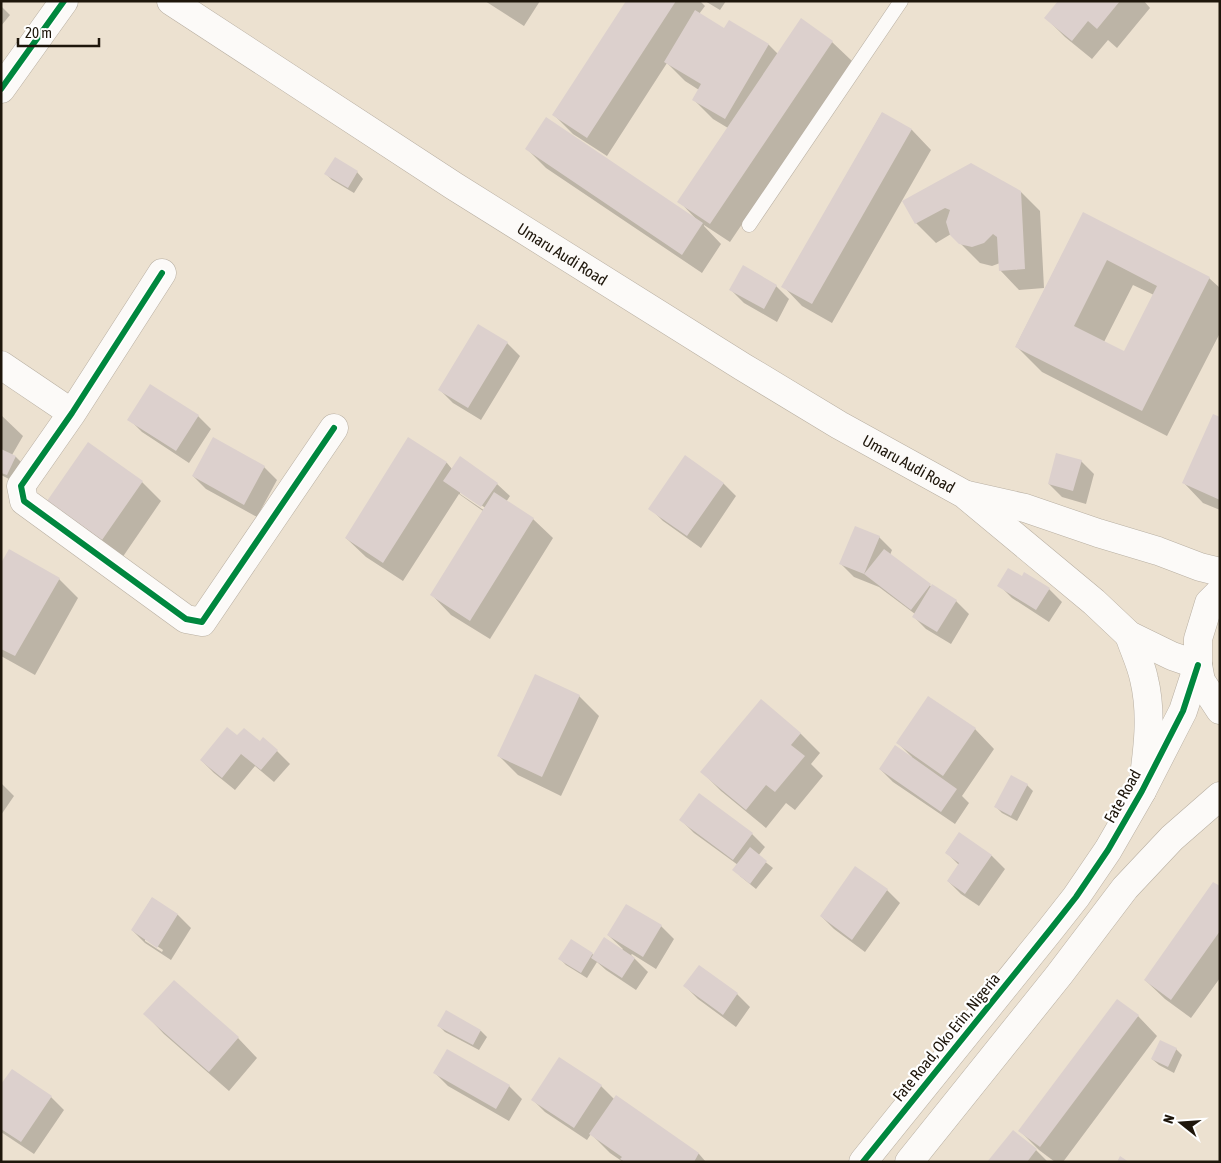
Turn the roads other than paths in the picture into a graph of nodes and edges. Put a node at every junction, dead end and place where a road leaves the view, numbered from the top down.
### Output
1 (64, 1) edge
2 (171, 1) edge
3 (901, 1) edge
4 (1, 89) edge
5 (749, 225) dead end
6 (162, 272) dead end
7 (1, 366) edge
8 (72, 413) junction
9 (334, 428) dead end
10 (964, 494) junction
11 (1220, 572) edge
12 (1220, 592) edge
13 (1129, 635) junction
14 (1198, 665) junction
15 (1220, 710) edge
16 (1142, 791) junction
17 (1220, 796) edge
18 (1050, 930) joint
19 (863, 1162) edge
20 (909, 1162) edge

1 - 4 street
2 - 10 street, Umaru Audi Road
3 - 5 lane
6 - 8 street
7 - 8 street
8 - 9 street
10 - 11 street
10 - 13 street
12 - 14 street
13 - 14 street
13 - 16 street
14 - 15 street
14 - 16 street, Fate Road
16 - 18 street, Fate Road
17 - 20 street
18 - 19 street, Fate Road, Oko Erin, Nigeria

